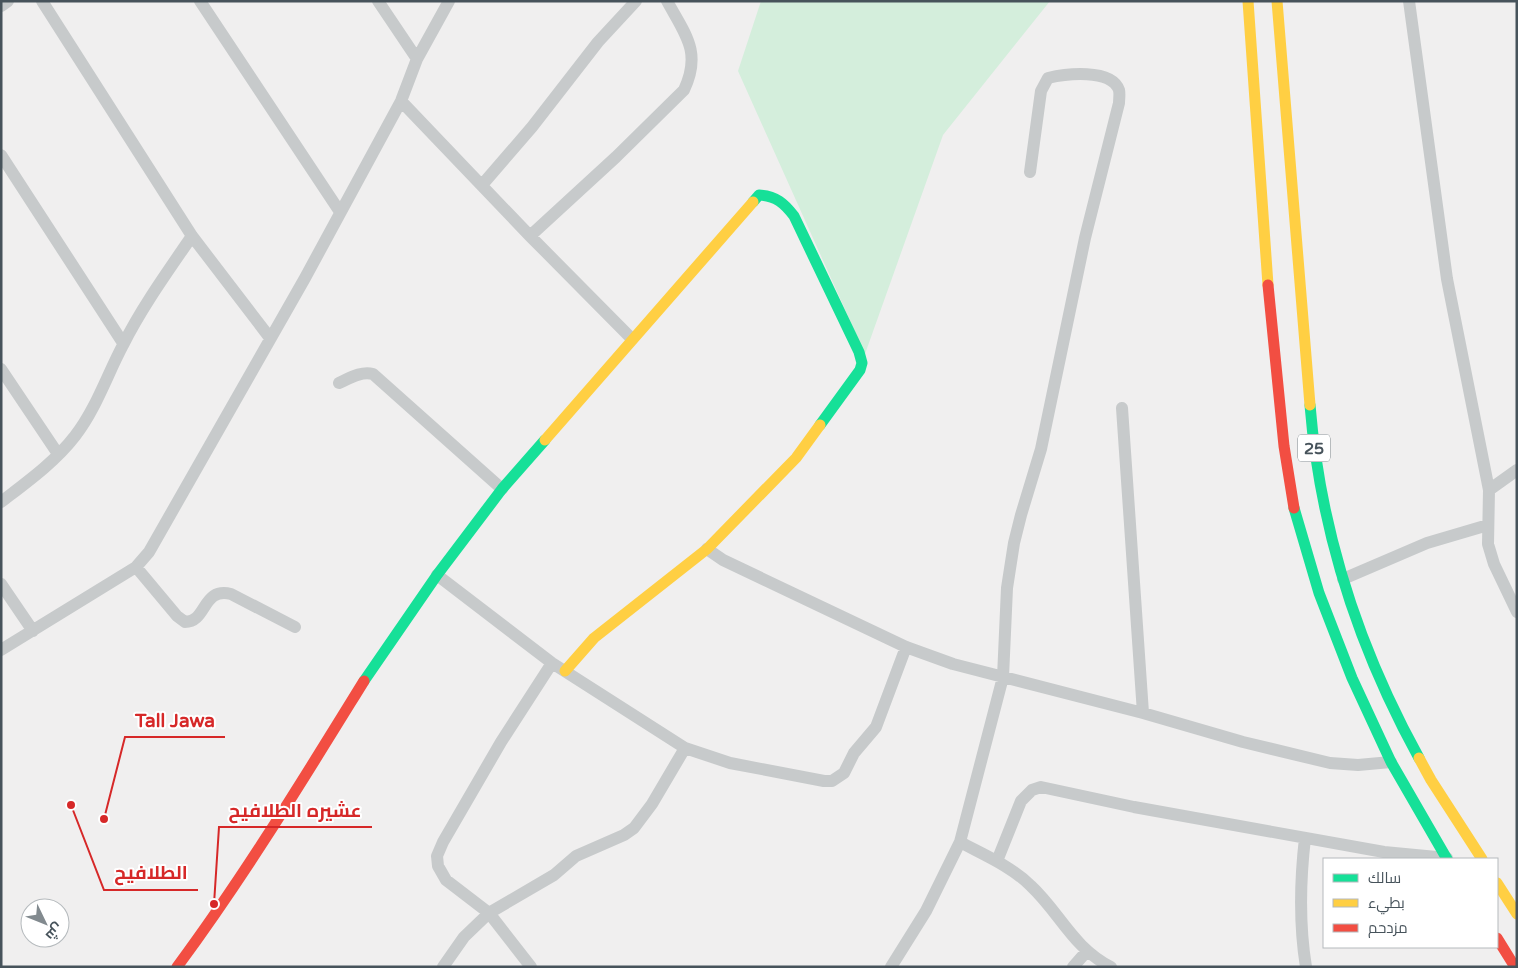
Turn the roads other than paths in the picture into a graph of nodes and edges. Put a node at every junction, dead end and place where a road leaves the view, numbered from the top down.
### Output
1 (8, 1) edge
2 (42, 1) edge
3 (200, 1) edge
4 (378, 1) edge
5 (449, 1) edge
6 (636, 1) edge
7 (667, 1) edge
8 (1248, 1) edge
9 (1278, 1) edge
10 (1409, 1) edge
11 (1, 6) edge
12 (418, 59) junction
13 (401, 101) junction
14 (1, 155) edge
15 (1030, 172) dead end
16 (482, 185) junction
17 (340, 212) junction
18 (192, 236) junction
19 (530, 236) junction
20 (270, 338) junction
21 (632, 339) junction
22 (124, 343) junction
23 (1, 369) edge
24 (339, 383) dead end
25 (1122, 408) dead end
26 (58, 454) junction
27 (1517, 470) edge
28 (502, 489) junction
29 (1489, 490) junction
30 (1, 502) edge
31 (1488, 525) junction
32 (707, 548) junction
33 (136, 567) junction
34 (436, 575) junction
35 (1343, 579) junction
36 (1, 584) edge
37 (1517, 612) edge
38 (295, 627) dead end
39 (33, 632) junction
40 (906, 646) junction
41 (1, 650) edge
42 (552, 663) junction
43 (565, 671) junction
44 (1003, 676) junction
45 (1143, 713) junction
46 (685, 748) junction
47 (1391, 762) junction
48 (1305, 838) junction
49 (960, 842) junction
50 (1447, 858) edge
51 (1481, 858) edge
52 (997, 861) junction
53 (1498, 885) edge
54 (489, 913) junction
55 (1517, 914) edge
56 (1498, 940) edge
57 (1087, 952) junction
58 (177, 967) edge
59 (443, 967) edge
60 (531, 967) edge
61 (891, 967) edge
62 (1073, 967) edge
63 (1111, 967) edge
64 (1306, 967) edge
65 (1515, 967) edge

1 - 11 street
2 - 18 street
3 - 17 street
4 - 12 street
5 - 12 street
6 - 16 street
7 - 19 street
8 - 47 main road, 25
9 - 35 main road, 25
10 - 29 street
12 - 13 street
13 - 16 street
13 - 17 street
14 - 22 street
15 - 44 street
16 - 19 street
17 - 20 street
18 - 20 street
18 - 22 street
19 - 21 street
20 - 33 street
21 - 28 main road
21 - 32 main road
22 - 26 street
23 - 26 street
24 - 28 street
25 - 45 street
26 - 30 street
27 - 29 street
28 - 34 main road
29 - 31 street
31 - 35 street
31 - 37 street
32 - 40 street
32 - 43 main road
33 - 38 street
33 - 39 street
34 - 42 street
34 - 58 main road
35 - 51 main road, 25
36 - 39 street
39 - 41 street
40 - 44 street
40 - 46 street
42 - 43 street
42 - 54 street
43 - 46 street
44 - 45 street
44 - 49 street
45 - 47 street
46 - 54 street
47 - 50 main road, 25
48 - 50 street
48 - 52 street
48 - 64 street
49 - 52 street
49 - 61 street
52 - 57 street
53 - 55 main road
54 - 59 street
54 - 60 street
56 - 65 main road
57 - 62 street
57 - 63 street

